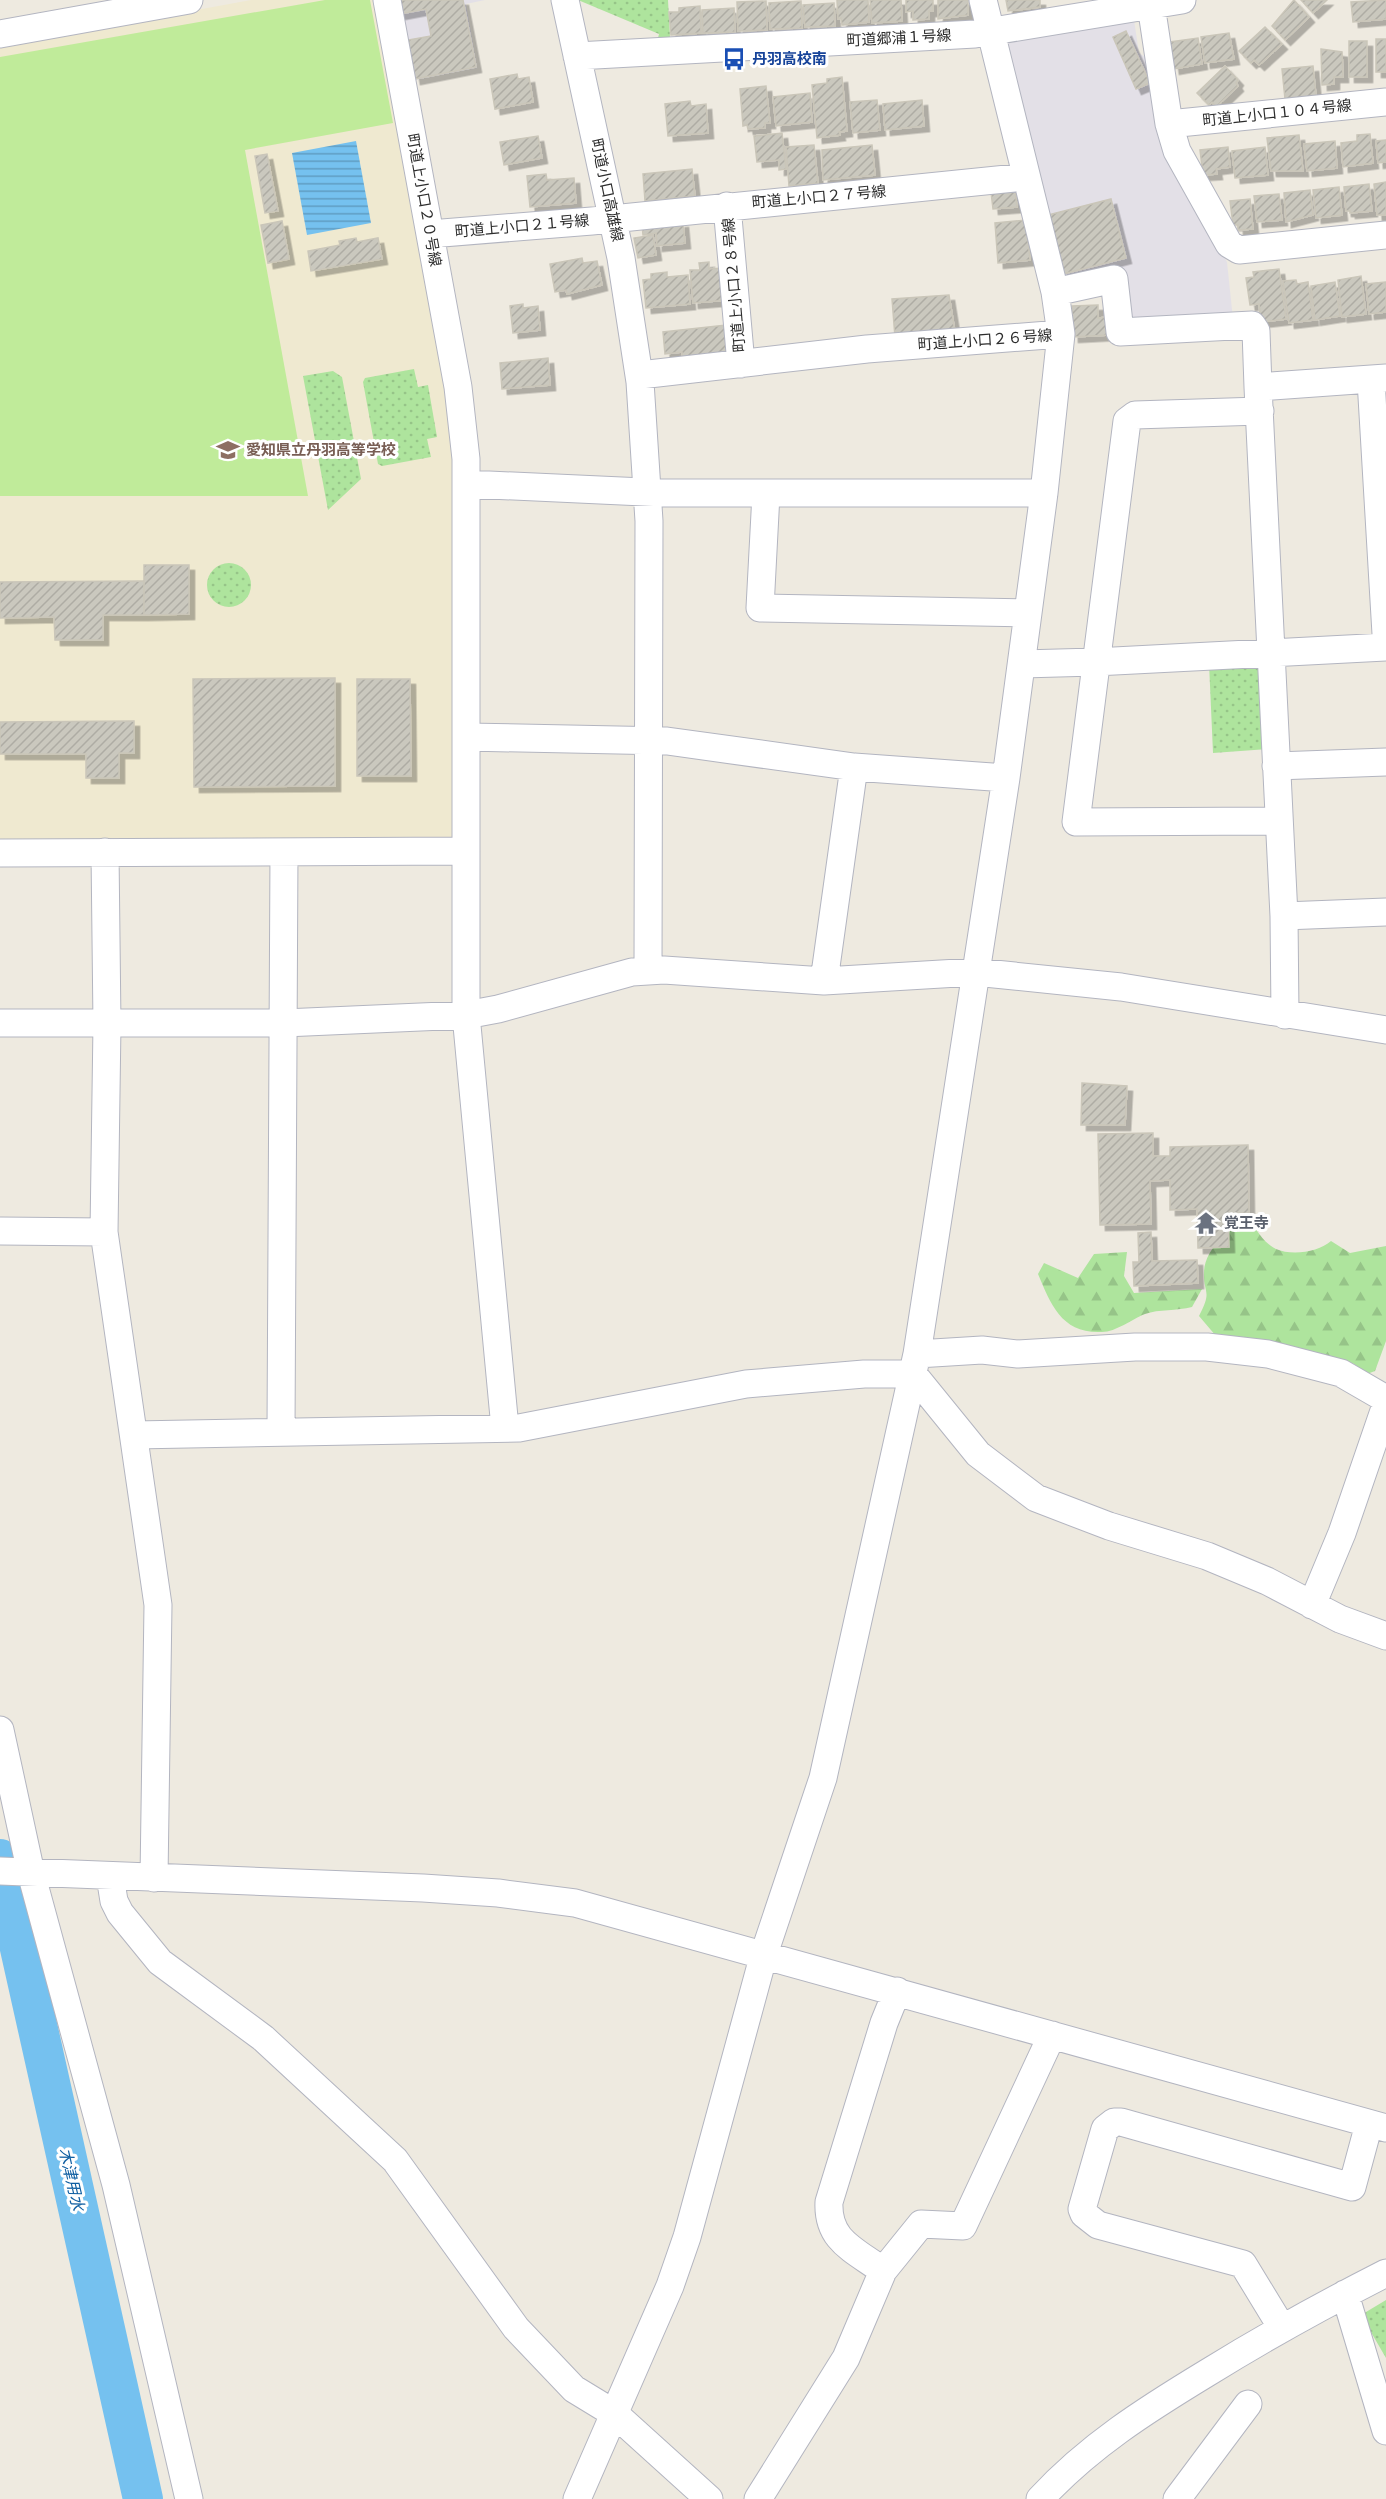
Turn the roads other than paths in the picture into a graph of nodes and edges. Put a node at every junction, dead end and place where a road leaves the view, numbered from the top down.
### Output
1 (189, 0) edge
2 (387, 0) edge
3 (565, 0) edge
4 (983, 0) edge
5 (1182, 0) edge
6 (151, 3) edge
7 (1151, 5) junction
8 (991, 32) junction
9 (0, 34) edge
10 (577, 56) junction
11 (1386, 102) edge
12 (1169, 124) junction
13 (1025, 177) junction
14 (727, 206) junction
15 (613, 217) junction
16 (430, 234) junction
17 (1386, 235) edge
18 (1054, 292) junction
19 (1061, 334) junction
20 (741, 364) junction
21 (640, 379) junction
22 (1379, 379) edge
23 (1259, 399) junction
24 (468, 484) junction
25 (647, 492) junction
26 (1044, 493) junction
27 (766, 494) junction
28 (1028, 613) junction
29 (1386, 634) edge
30 (1386, 646) edge
31 (1273, 652) junction
32 (1095, 663) junction
33 (1022, 664) junction
34 (466, 737) junction
35 (649, 740) junction
36 (1386, 762) edge
37 (1276, 766) junction
38 (854, 767) junction
39 (1006, 778) junction
40 (1278, 821) junction
41 (466, 851) junction
42 (105, 852) junction
43 (284, 852) junction
44 (0, 853) edge
45 (1386, 912) edge
46 (1284, 916) junction
47 (648, 970) junction
48 (975, 972) junction
49 (824, 981) junction
50 (466, 1015) junction
51 (1285, 1016) junction
52 (0, 1023) edge
53 (284, 1023) junction
54 (107, 1024) junction
55 (1386, 1030) edge
56 (0, 1231) edge
57 (104, 1232) junction
58 (915, 1364) junction
59 (1386, 1400) edge
60 (1386, 1405) edge
61 (505, 1428) junction
62 (281, 1431) junction
63 (134, 1435) junction
64 (1312, 1605) junction
65 (1386, 1636) edge
66 (0, 1730) edge
67 (0, 1871) edge
68 (31, 1873) junction
69 (110, 1876) junction
70 (154, 1878) junction
71 (764, 1954) junction
72 (897, 1991) junction
73 (1052, 2035) junction
74 (1378, 2126) edge
75 (883, 2271) junction
76 (1386, 2273) edge
77 (1345, 2294) junction
78 (1282, 2328) junction
79 (1248, 2404) dead end
80 (615, 2414) junction
81 (1386, 2431) edge
82 (189, 2499) edge
83 (577, 2499) edge
84 (709, 2499) edge
85 (758, 2499) edge
86 (1040, 2499) edge
87 (1177, 2499) edge

1 - 6 street
2 - 16 street, 町道上小口２０号線
3 - 10 street, 町道小口高雄線
4 - 8 street, 町道上小口２６号線
5 - 7 street, 町道郷浦１号線
6 - 9 street
7 - 8 street, 町道郷浦１号線
7 - 12 street
8 - 10 street, 町道郷浦１号線
8 - 13 street, 町道上小口２６号線
10 - 15 street, 町道小口高雄線
11 - 12 street, 町道上小口１０４号線
12 - 17 street
13 - 14 street, 町道上小口２７号線
13 - 18 street, 町道上小口２６号線
14 - 15 street, 町道上小口２７号線
14 - 20 street, 町道上小口２８号線
15 - 16 street, 町道上小口２１号線
15 - 21 street, 町道小口高雄線
16 - 24 street, 町道上小口２０号線
18 - 19 street, 町道上小口２６号線
18 - 23 street
19 - 20 street, 町道上小口２６号線
19 - 26 street
20 - 21 street, 町道上小口２６号線
21 - 25 street, 町道小口高雄線
22 - 23 street
22 - 29 street
23 - 31 street
23 - 32 street
24 - 25 street
24 - 34 street, 町道上小口２０号線
25 - 27 street
25 - 35 street, 町道小口高雄線
26 - 27 street
26 - 28 street
27 - 28 street
28 - 33 street
30 - 31 street
31 - 32 street
31 - 37 street
32 - 33 street
32 - 40 street
33 - 39 street
34 - 35 street
34 - 41 street, 町道上小口２０号線
35 - 38 street
35 - 47 street, 町道小口高雄線
36 - 37 street
37 - 40 street
38 - 39 street
38 - 49 street
39 - 48 street
40 - 46 street
41 - 43 street
41 - 50 street, 町道上小口２０号線
42 - 43 street
42 - 44 street
42 - 54 street
43 - 53 street
45 - 46 street
46 - 51 street
47 - 49 street
47 - 50 street
48 - 49 street
48 - 51 street
48 - 58 street
50 - 53 street
50 - 61 street, 町道上小口２０号線
51 - 55 street
52 - 54 street
53 - 54 street
53 - 62 street
54 - 57 street
56 - 57 street
57 - 63 street
58 - 59 street
58 - 61 street
58 - 64 street
58 - 71 street
60 - 64 street
61 - 62 street
62 - 63 street
63 - 70 street
64 - 65 street
66 - 68 street
67 - 68 street
68 - 69 street
68 - 82 street
69 - 70 street
69 - 80 street
70 - 71 street
71 - 72 street
71 - 80 street
72 - 73 street
72 - 75 street
73 - 74 street
73 - 75 street
74 - 78 street
75 - 85 street
76 - 77 street
77 - 78 street
77 - 81 street
78 - 86 street
79 - 87 street
80 - 83 street
80 - 84 street

